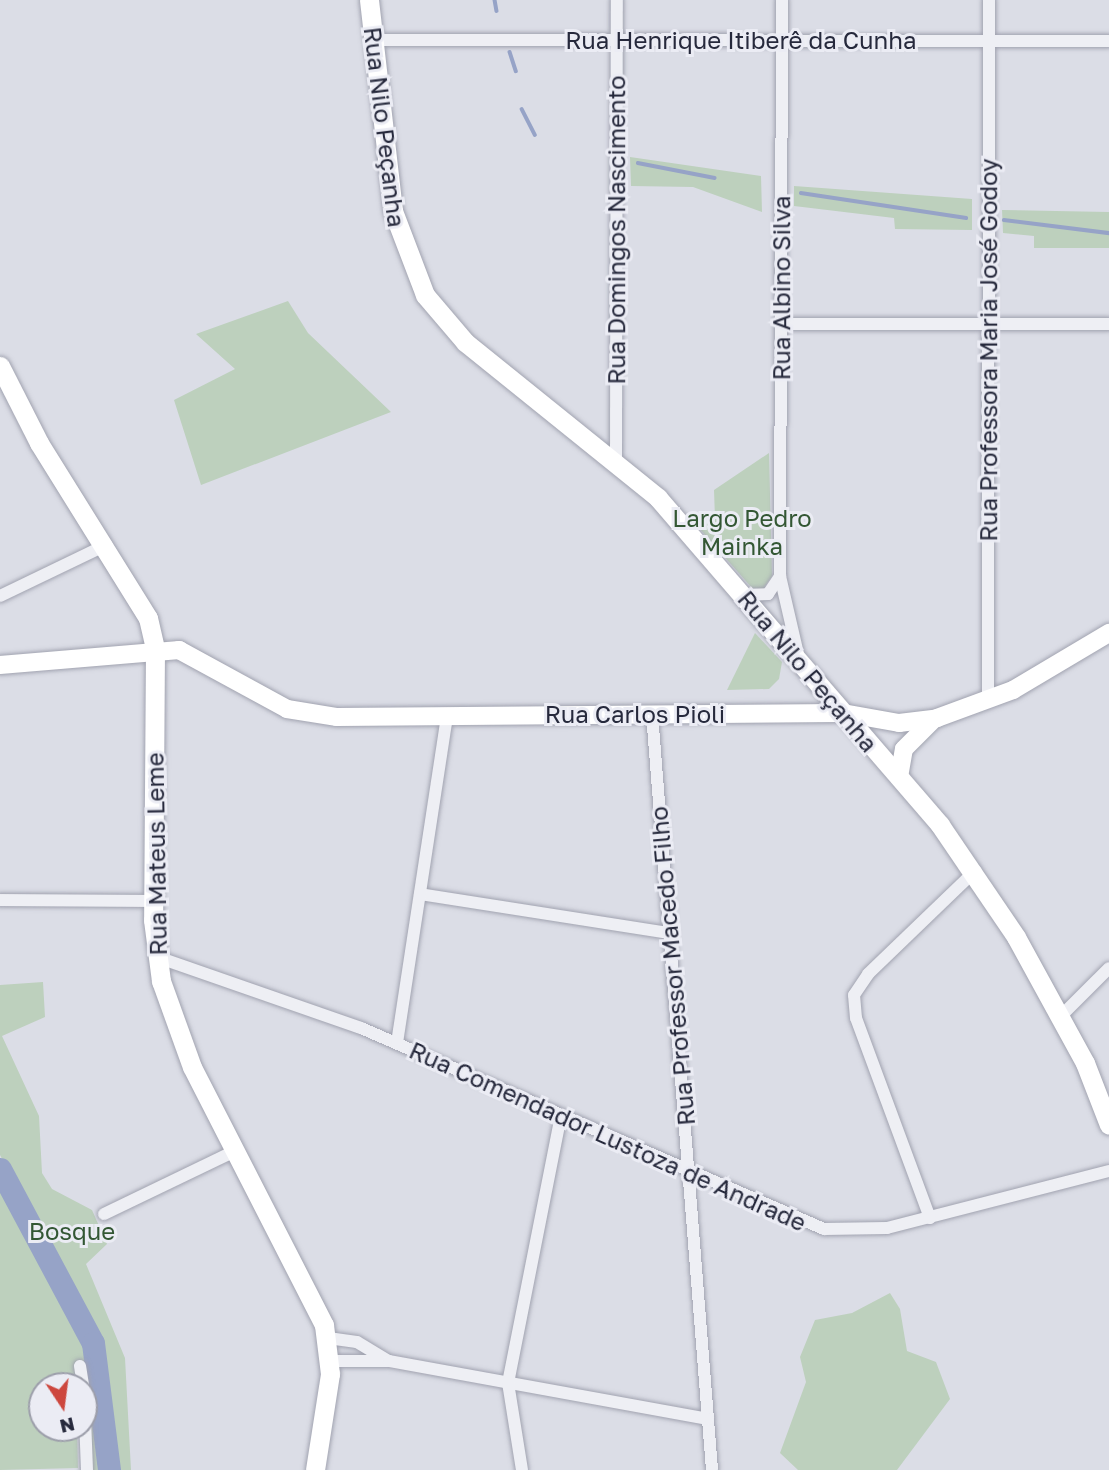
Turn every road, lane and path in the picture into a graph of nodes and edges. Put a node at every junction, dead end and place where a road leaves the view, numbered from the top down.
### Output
1 (369, 0) edge
2 (617, 0) edge
3 (782, 0) edge
4 (989, 0) edge
5 (373, 40) junction
6 (617, 40) junction
7 (781, 40) junction
8 (989, 40) junction
9 (1109, 41) edge
10 (780, 324) junction
11 (988, 324) junction
12 (1109, 324) edge
13 (0, 366) edge
14 (616, 460) junction
15 (106, 545) junction
16 (780, 576) junction
17 (743, 594) junction
18 (0, 596) edge
19 (1109, 633) edge
20 (155, 649) junction
21 (800, 661) junction
22 (0, 665) edge
23 (988, 701) junction
24 (843, 713) junction
25 (652, 714) junction
26 (447, 716) junction
27 (937, 718) junction
28 (899, 777) junction
29 (975, 872) junction
30 (420, 894) junction
31 (0, 900) edge
32 (152, 901) junction
33 (670, 933) junction
34 (157, 957) junction
35 (1109, 968) edge
36 (1060, 1017) junction
37 (397, 1043) junction
38 (561, 1115) junction
39 (1109, 1125) edge
40 (235, 1151) junction
41 (689, 1171) junction
42 (1109, 1171) edge
43 (104, 1214) dead end
44 (930, 1218) junction
45 (328, 1338) junction
46 (330, 1361) junction
47 (389, 1361) junction
48 (80, 1366) dead end
49 (81, 1372) edge
50 (508, 1383) junction
51 (708, 1419) junction
52 (86, 1442) edge
53 (87, 1470) edge
54 (315, 1470) edge
55 (522, 1470) edge
56 (712, 1470) edge

1 - 5 main road, Rua Nilo Peçanha
2 - 6 street, Rua Domingos Nascimento
3 - 7 street, Rua Albino Silva
4 - 8 street, Rua Professora Maria José Godoy
5 - 6 street, Rua Henrique Itiberê da Cunha
5 - 14 main road, Rua Nilo Peçanha
6 - 7 street, Rua Henrique Itiberê da Cunha
6 - 14 street, Rua Domingos Nascimento
7 - 8 street, Rua Henrique Itiberê da Cunha
7 - 10 street, Rua Albino Silva
8 - 9 street, Rua Henrique Itiberê da Cunha
8 - 11 street, Rua Professora Maria José Godoy
10 - 11 street
10 - 16 street, Rua Albino Silva
11 - 12 street
11 - 23 street, Rua Professora Maria José Godoy
13 - 15 main road, Rua Mateus Leme
14 - 17 main road, Rua Nilo Peçanha
15 - 18 street
15 - 20 main road, Rua Mateus Leme
16 - 17 street
16 - 21 street, Rua Albino Silva
17 - 21 main road, Rua Nilo Peçanha
19 - 23 main road, Rua Carlos Pioli
20 - 22 main road, Rua Carlos Pioli
20 - 26 main road, Rua Carlos Pioli
20 - 32 main road, Rua Mateus Leme
21 - 24 main road, Rua Nilo Peçanha
23 - 27 main road, Rua Carlos Pioli
24 - 25 main road, Rua Carlos Pioli
24 - 27 main road, Rua Carlos Pioli
24 - 28 main road, Rua Nilo Peçanha
25 - 26 main road, Rua Carlos Pioli
25 - 33 street, Rua Professor Macedo Filho
26 - 30 street
27 - 28 main road
28 - 29 main road, Rua Nilo Peçanha
29 - 36 main road, Rua Nilo Peçanha
29 - 44 street
30 - 33 street
30 - 37 street
31 - 32 street
32 - 34 main road, Rua Mateus Leme
33 - 41 street, Rua Professor Macedo Filho
34 - 37 street, Rua Comendador Lustoza de Andrade
34 - 40 main road, Rua Mateus Leme
35 - 36 street
36 - 39 main road, Rua Nilo Peçanha
37 - 38 street, Rua Comendador Lustoza de Andrade
38 - 41 street, Rua Comendador Lustoza de Andrade
38 - 50 street
40 - 43 street
40 - 45 main road, Rua Mateus Leme
41 - 44 street, Rua Comendador Lustoza de Andrade
41 - 51 street, Rua Professor Macedo Filho
42 - 44 street, Rua Comendador Lustoza de Andrade
45 - 46 main road, Rua Mateus Leme
45 - 47 street
46 - 47 street
46 - 54 main road, Rua Mateus Leme
47 - 50 street
48 - 49 street
50 - 51 street
50 - 55 street
51 - 56 street, Rua Professor Macedo Filho
52 - 53 street

